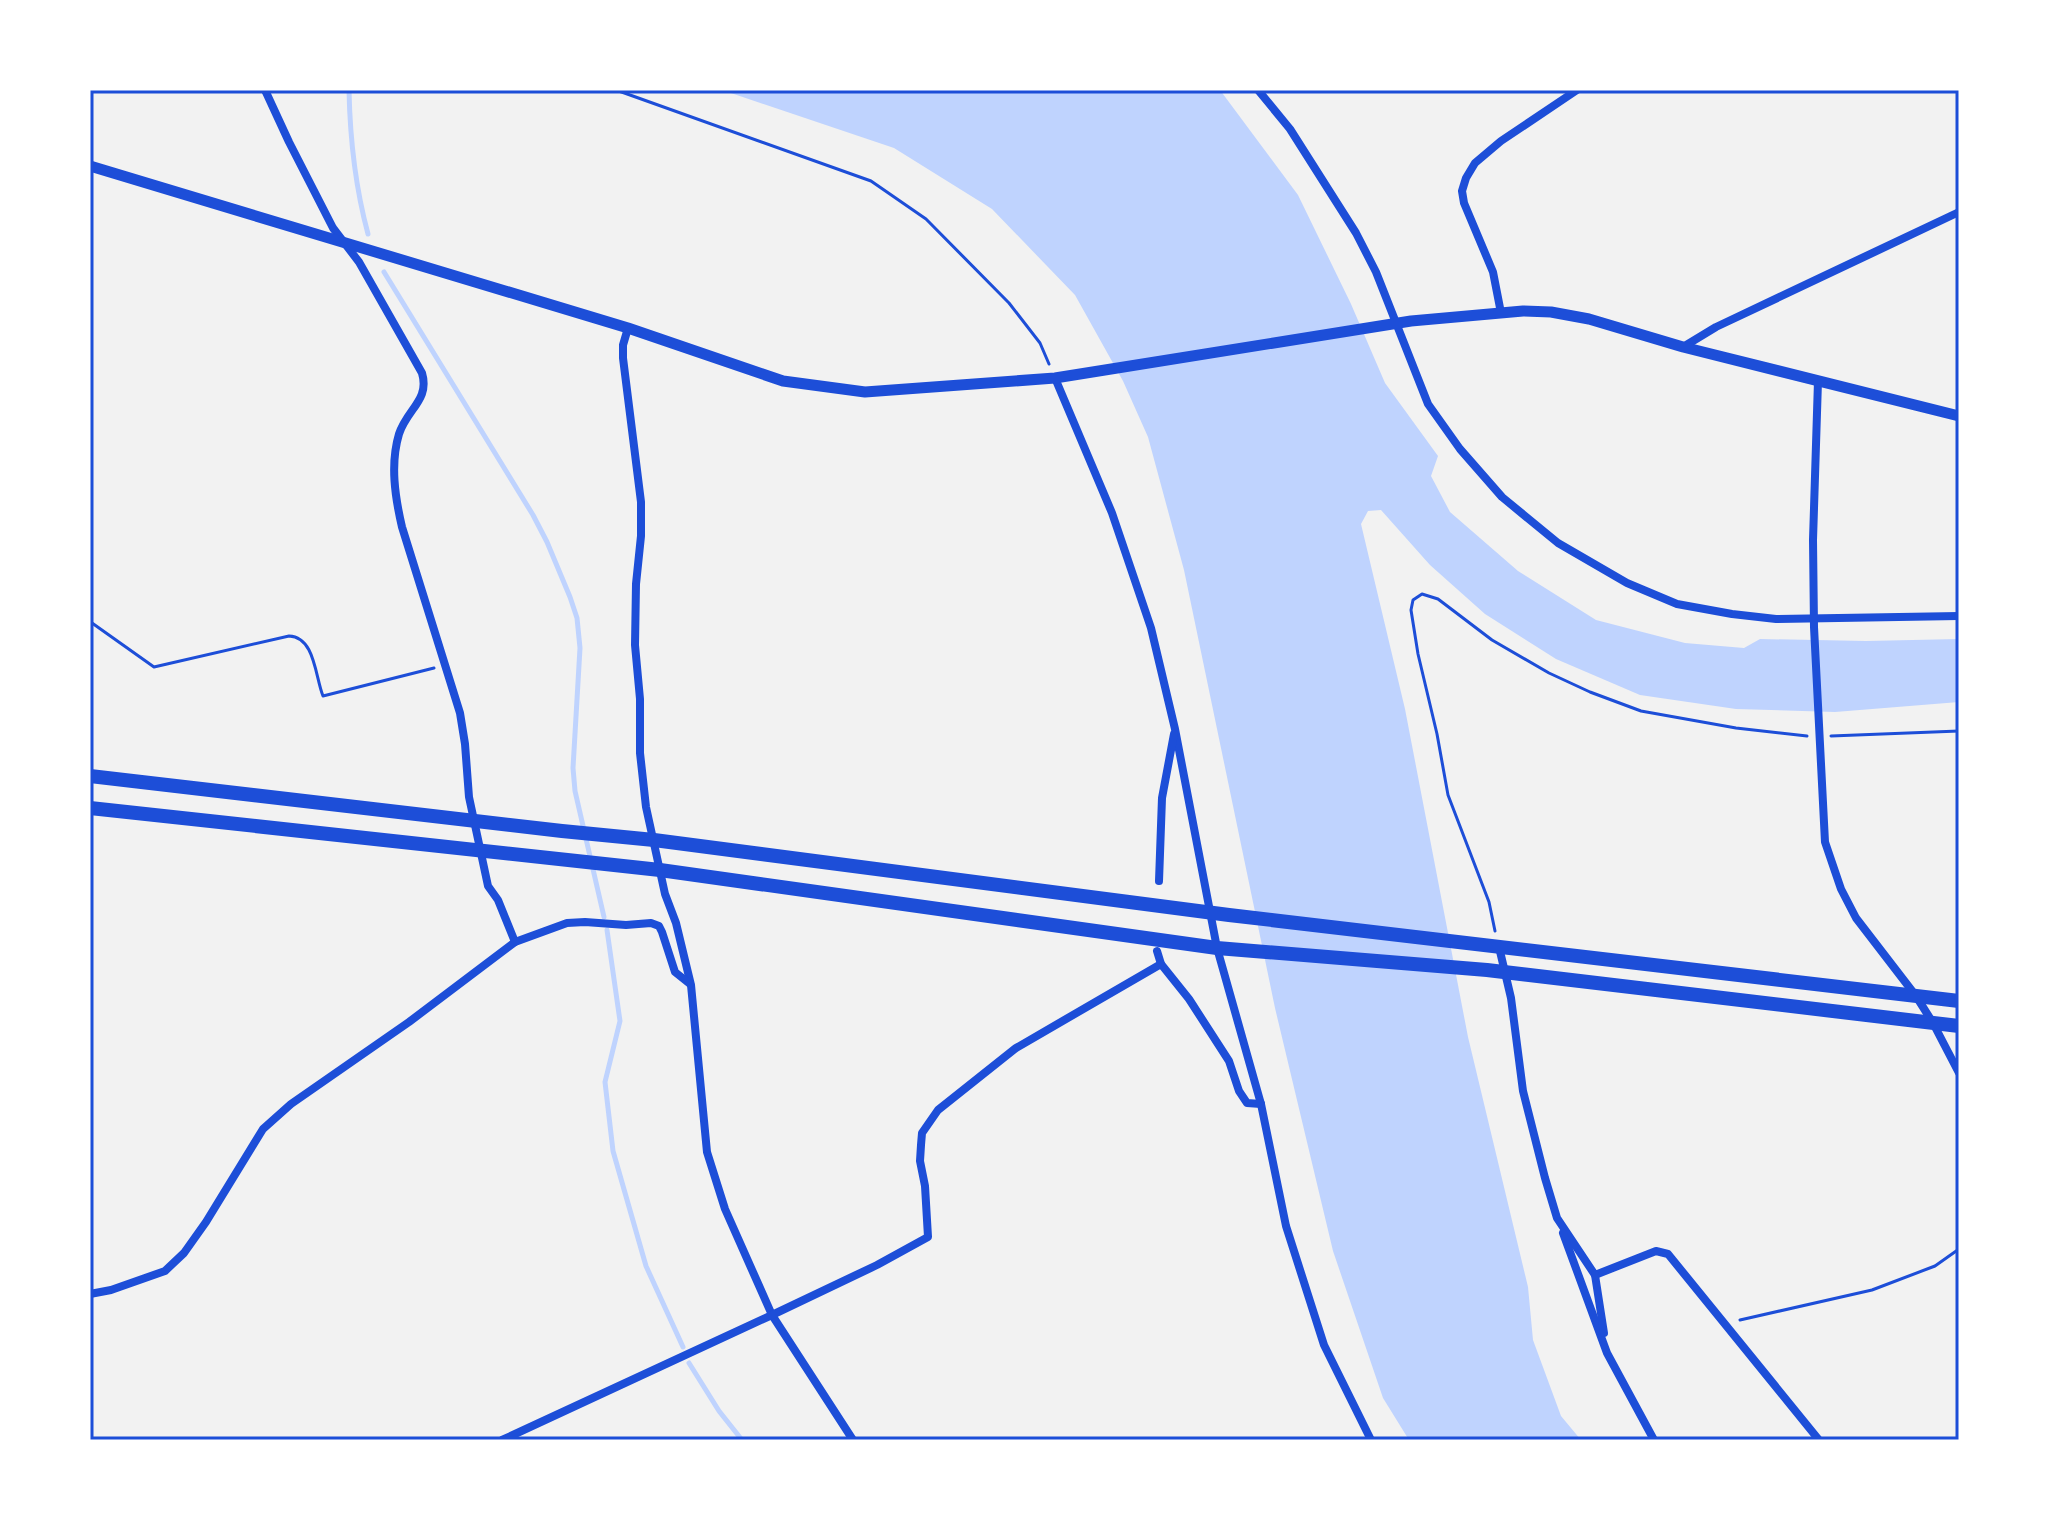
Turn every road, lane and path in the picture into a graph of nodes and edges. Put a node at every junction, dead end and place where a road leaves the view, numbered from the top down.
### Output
1 (265, 90) edge
2 (616, 90) edge
3 (1258, 90) edge
4 (1577, 90) edge
5 (90, 166) edge
6 (1959, 212) edge
7 (344, 243) junction
8 (1501, 313) junction
9 (1394, 324) junction
10 (628, 328) junction
11 (1683, 347) junction
12 (1060, 378) junction
13 (1818, 381) junction
14 (1959, 416) edge
15 (1959, 616) edge
16 (1814, 622) junction
17 (90, 623) edge
18 (445, 665) junction
19 (1175, 729) junction
20 (1959, 731) edge
21 (1819, 734) junction
22 (90, 776) edge
23 (90, 808) edge
24 (475, 820) junction
25 (654, 840) junction
26 (481, 852) junction
27 (660, 870) junction
28 (1159, 881) dead end
29 (1209, 912) junction
30 (515, 942) junction
31 (1491, 946) junction
32 (1217, 948) junction
33 (1157, 951) dead end
34 (1161, 964) junction
35 (1506, 973) junction
36 (691, 985) junction
37 (1916, 996) junction
38 (1959, 1001) edge
39 (1933, 1023) junction
40 (1959, 1026) edge
41 (1959, 1073) edge
42 (1261, 1104) junction
43 (1557, 1218) junction
44 (1959, 1249) edge
45 (1595, 1275) junction
46 (90, 1294) edge
47 (772, 1315) junction
48 (1724, 1323) junction
49 (1607, 1353) junction
50 (502, 1440) edge
51 (853, 1440) edge
52 (1371, 1440) edge
53 (1654, 1440) edge
54 (1819, 1440) edge

1 - 7 street
2 - 12 path
3 - 9 street
4 - 8 street
5 - 7 main road
6 - 11 street
7 - 10 main road
7 - 18 street
8 - 9 main road
8 - 11 main road
9 - 12 main road
9 - 16 street
10 - 12 main road
10 - 25 street
11 - 13 main road
12 - 19 street
13 - 14 main road
13 - 16 street
15 - 16 street
16 - 21 street
17 - 18 path
18 - 24 street
19 - 28 street
19 - 29 street
20 - 21 path
21 - 31 path
21 - 37 street
22 - 24 highway
23 - 26 highway
24 - 25 highway
24 - 26 street
25 - 27 street
25 - 29 highway
26 - 27 highway
26 - 30 street
27 - 32 highway
27 - 36 street
29 - 31 highway
29 - 32 street
30 - 36 street
30 - 46 street
31 - 35 street
31 - 37 highway
32 - 35 highway
32 - 42 street
33 - 34 street
34 - 42 street
34 - 47 street
35 - 39 highway
35 - 43 street
36 - 47 street
37 - 38 highway
37 - 39 street
39 - 40 highway
39 - 41 street
42 - 52 street
43 - 45 street
43 - 49 street
44 - 48 path
45 - 48 street
45 - 49 street
47 - 50 street
47 - 51 street
48 - 54 street
49 - 53 street

